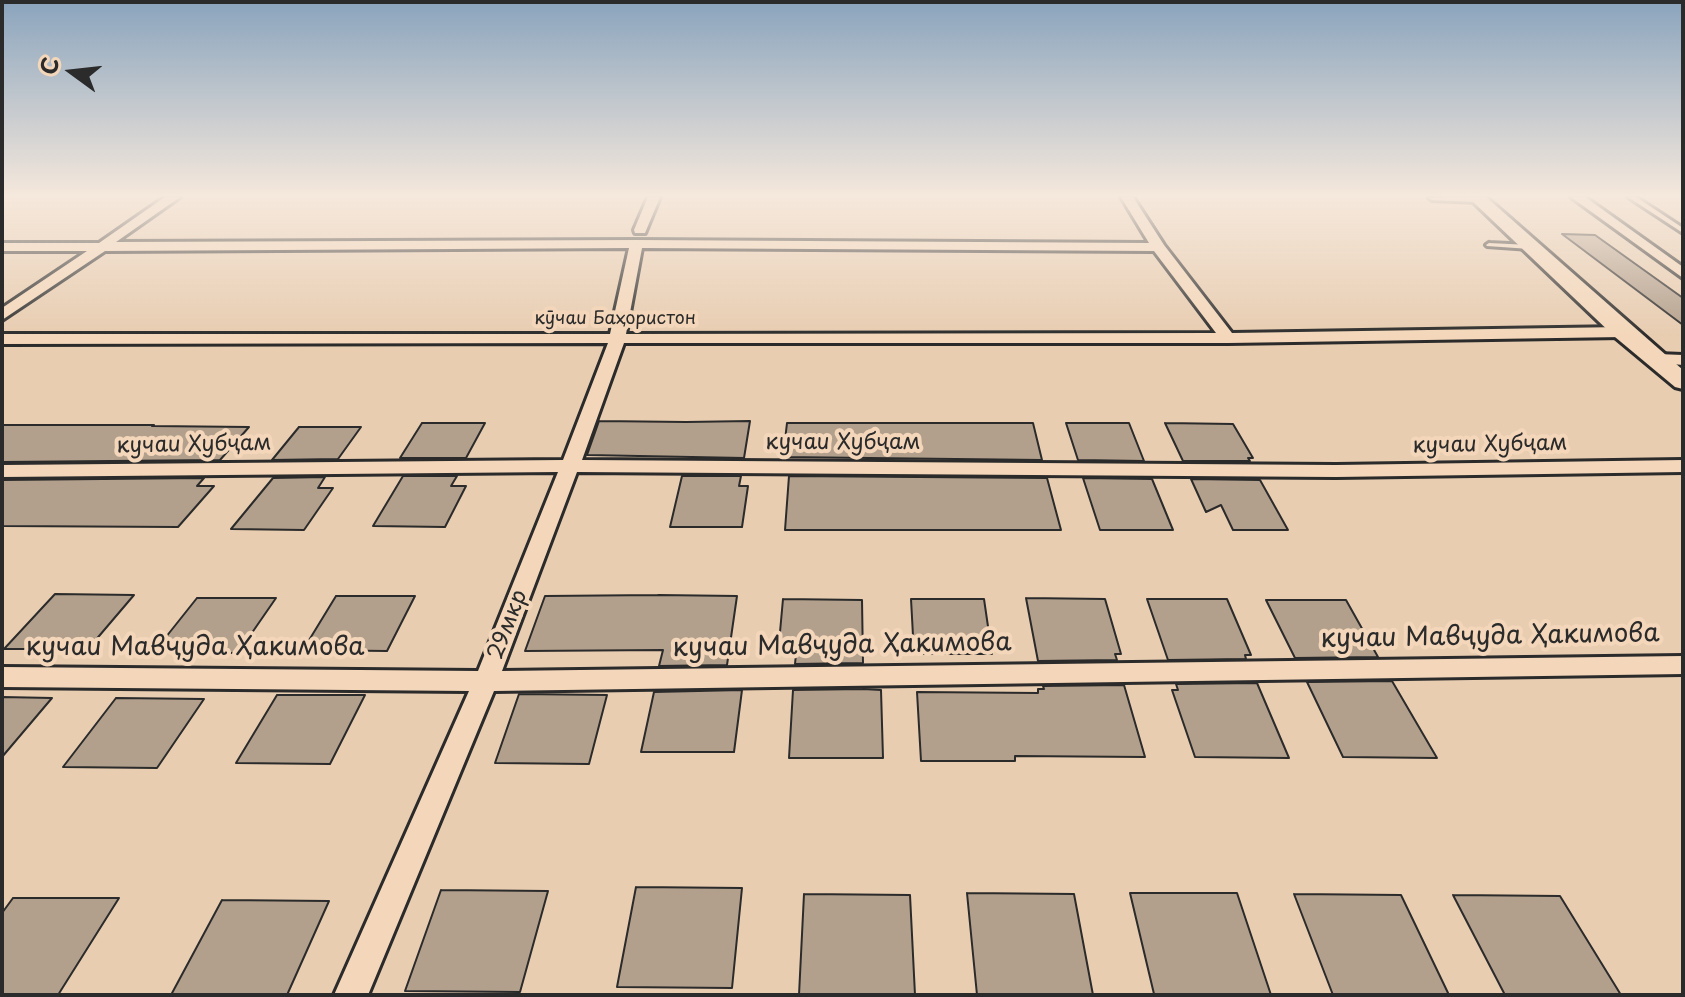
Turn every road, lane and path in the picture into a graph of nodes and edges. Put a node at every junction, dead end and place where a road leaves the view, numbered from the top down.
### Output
1 (106, 244) edge
2 (319, 244) edge
3 (637, 244) edge
4 (977, 244) edge
5 (1156, 244) edge
6 (1526, 244) edge
7 (1641, 244) edge
8 (1489, 245) dead end
9 (2, 247) edge
10 (1158, 247) junction
11 (1530, 247) junction
12 (100, 248) junction
13 (1683, 274) edge
14 (2, 315) edge
15 (1623, 332) junction
16 (1228, 338) junction
17 (2, 339) edge
18 (617, 340) junction
19 (1657, 359) junction
20 (1683, 360) edge
21 (1683, 382) edge
22 (570, 466) junction
23 (1683, 466) edge
24 (2, 471) edge
25 (1683, 665) edge
26 (2, 677) edge
27 (486, 681) junction
28 (351, 995) edge

1 - 12 street
2 - 12 street
3 - 18 street, 29мкр
4 - 10 street
5 - 10 street
6 - 11 main road
7 - 13 street
8 - 11 lane
9 - 12 street
10 - 16 street
11 - 15 main road
12 - 14 street
15 - 16 street, кӯчаи Баҳористон
15 - 19 main road
16 - 18 street, кӯчаи Баҳористон
17 - 18 street, кӯчаи Баҳористон
18 - 22 street, 29мкр
19 - 20 street
19 - 21 main road
22 - 23 street, кучаи Хубҷам
22 - 24 street, кучаи Хубҷам
22 - 27 street, 29мкр
25 - 27 street, кучаи Мавҷуда Ҳакимова
26 - 27 street, кучаи Мавҷуда Ҳакимова
27 - 28 street, 29мкр

